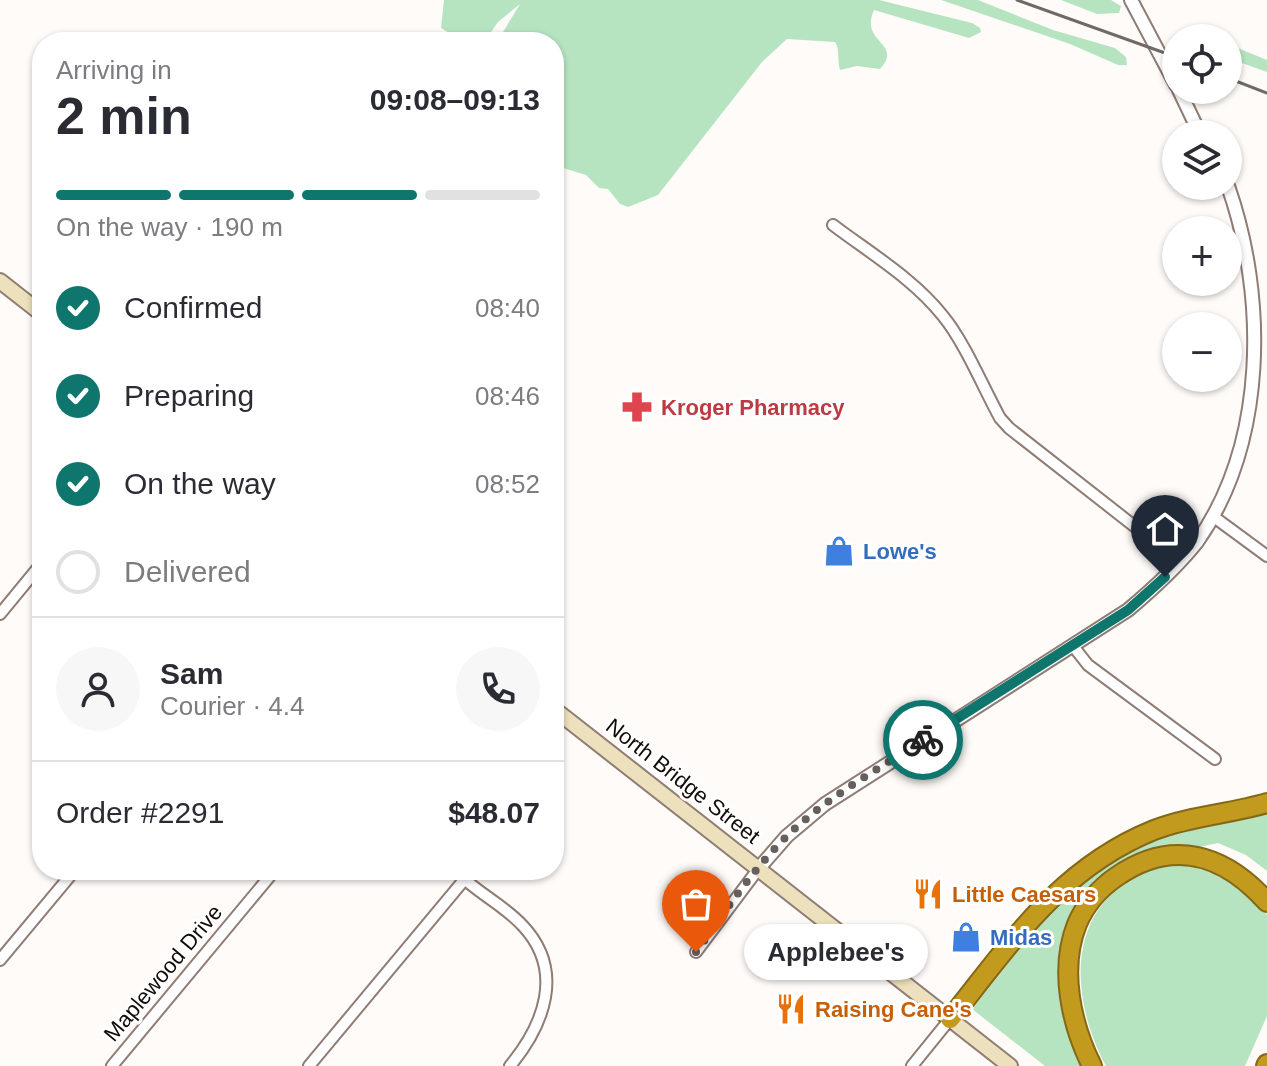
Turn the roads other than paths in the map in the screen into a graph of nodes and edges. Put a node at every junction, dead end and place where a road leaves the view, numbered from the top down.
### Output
1 (1131, 0) edge
2 (1162, 59) edge
3 (1236, 200) edge
4 (833, 225) dead end
5 (0, 281) edge
6 (32, 306) edge
7 (1214, 517) junction
8 (1267, 556) edge
9 (1180, 562) junction
10 (32, 575) edge
11 (0, 614) edge
12 (1073, 646) junction
13 (564, 717) edge
14 (1215, 759) dead end
15 (1267, 803) edge
16 (759, 868) junction
17 (67, 880) edge
18 (267, 880) edge
19 (464, 880) joint
20 (1267, 902) edge
21 (696, 952) dead end
22 (0, 960) edge
23 (950, 1019) junction
24 (112, 1066) edge
25 (309, 1066) edge
26 (510, 1066) edge
27 (912, 1066) edge
28 (1010, 1066) edge
29 (1092, 1066) edge

1 - 2 street
3 - 7 street
4 - 9 street
5 - 6 main road
7 - 8 street
7 - 9 street
9 - 12 street
10 - 11 street
12 - 14 street
12 - 16 street
13 - 16 main road, North Bridge Street
15 - 23 highway
16 - 21 street
16 - 23 main road, North Bridge Street
17 - 22 street
18 - 24 street, Maplewood Drive
19 - 25 street
19 - 26 street
20 - 29 highway
23 - 27 street
23 - 28 main road, North Bridge Street

